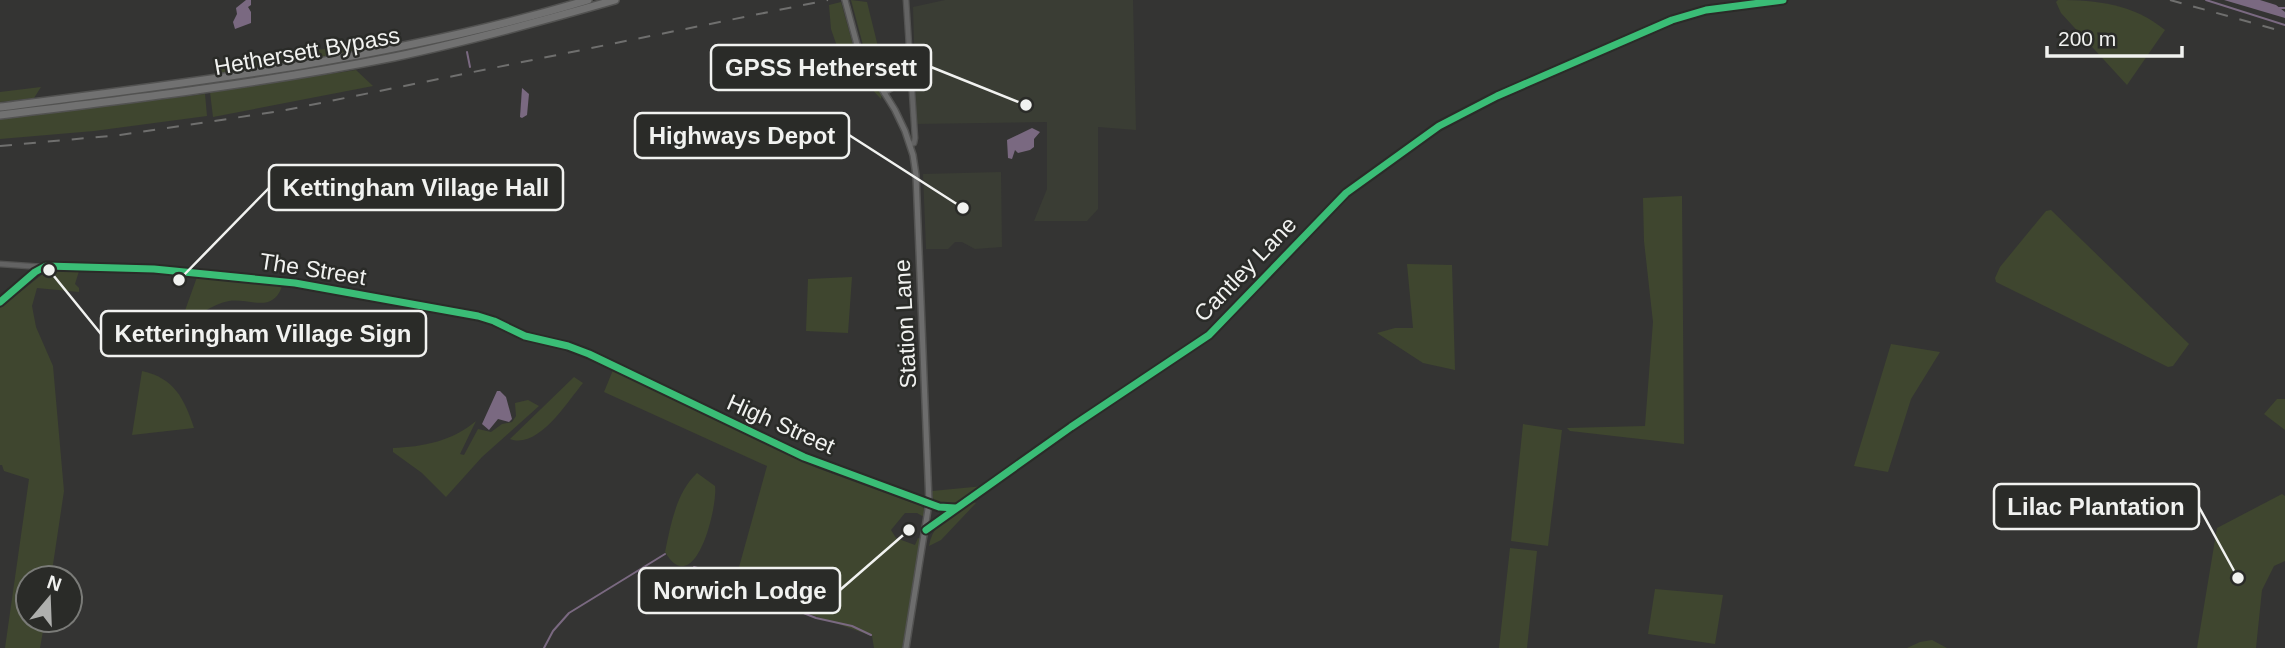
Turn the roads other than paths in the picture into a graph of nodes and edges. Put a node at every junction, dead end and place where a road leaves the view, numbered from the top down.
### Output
1 (588, 0) edge
2 (615, 0) edge
3 (845, 0) edge
4 (906, 0) edge
5 (1783, 0) edge
6 (911, 84) junction
7 (884, 93) junction
8 (0, 107) edge
9 (0, 115) edge
10 (910, 144) junction
11 (0, 264) edge
12 (43, 267) junction
13 (0, 302) edge
14 (622, 370) joint
15 (929, 503) junction
16 (955, 508) junction
17 (926, 530) junction
18 (906, 648) edge

1 - 8 highway, Hethersett Bypass
2 - 9 highway, Hethersett Bypass
3 - 7 street, Station Lane
4 - 6 street, Station Lane
5 - 16 street, Cantley Lane
6 - 7 street
6 - 10 street, Station Lane
7 - 10 street, Station Lane
10 - 15 street, Station Lane
11 - 12 street
12 - 13 street
12 - 14 street, The Street
14 - 15 street, High Street
15 - 16 street
15 - 17 street, Station Lane
16 - 17 street, Cantley Lane
17 - 18 street, Station Lane

